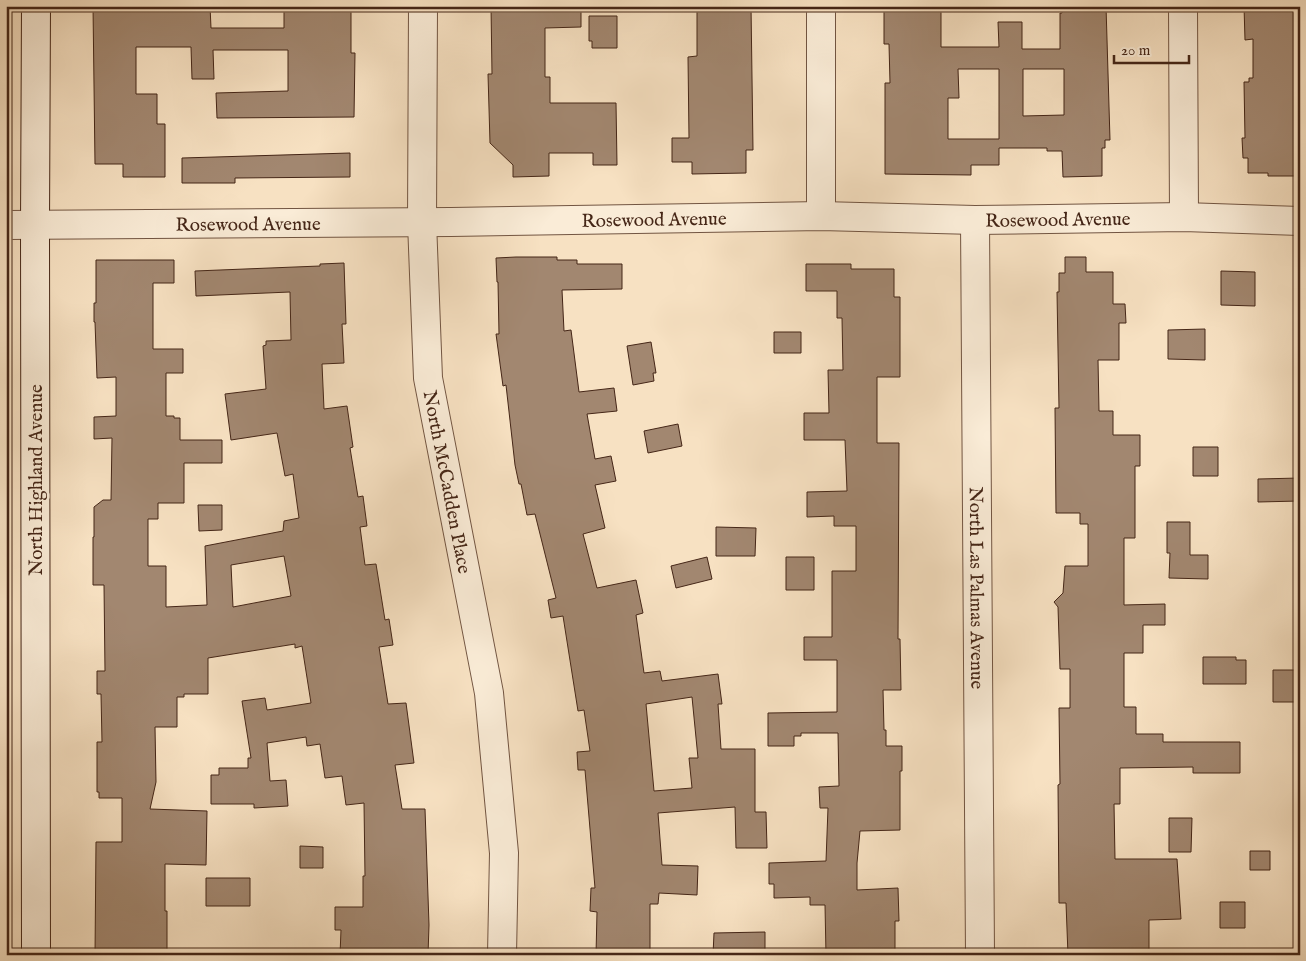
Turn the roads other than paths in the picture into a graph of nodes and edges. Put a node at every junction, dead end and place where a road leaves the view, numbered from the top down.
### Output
1 (36, 6) edge
2 (423, 6) edge
3 (821, 6) edge
4 (1183, 6) edge
5 (821, 216) junction
6 (1184, 217) junction
7 (975, 220) junction
8 (1300, 221) edge
9 (422, 222) junction
10 (35, 224) junction
11 (6, 225) edge
12 (36, 955) edge
13 (502, 955) edge
14 (980, 955) edge

1 - 10 street, North Highland Avenue
2 - 9 street, North McCadden Place
3 - 5 street
4 - 6 street
5 - 7 street, Rosewood Avenue
5 - 9 street, Rosewood Avenue
6 - 7 street, Rosewood Avenue
6 - 8 street, Rosewood Avenue
7 - 14 street, North Las Palmas Avenue
9 - 10 street, Rosewood Avenue
9 - 13 street, North McCadden Place
10 - 11 street, Rosewood Avenue
10 - 12 street, North Highland Avenue

